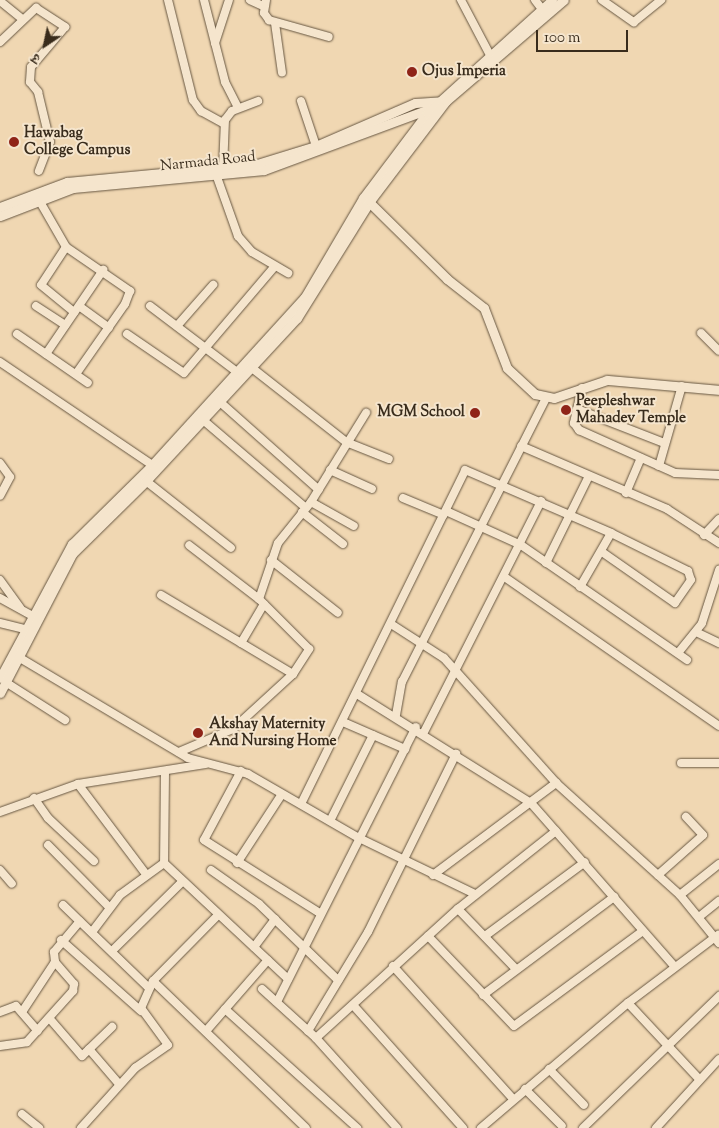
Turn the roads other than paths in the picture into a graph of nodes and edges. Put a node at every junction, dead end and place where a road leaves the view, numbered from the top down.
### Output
1 (168, 0) edge
2 (204, 0) edge
3 (229, 0) edge
4 (250, 0) edge
5 (461, 0) edge
6 (535, 0) edge
7 (552, 0) edge
8 (564, 0) edge
9 (602, 0) edge
10 (661, 0) edge
11 (0, 1) edge
12 (265, 3) edge
13 (542, 9) junction
14 (21, 18) junction
15 (275, 23) junction
16 (329, 37) dead end
17 (0, 42) edge
18 (215, 44) junction
19 (490, 55) junction
20 (282, 73) dead end
21 (258, 101) dead end
22 (301, 101) dead end
23 (440, 104) junction
24 (238, 108) junction
25 (400, 118) junction
26 (224, 124) junction
27 (412, 134) junction
28 (316, 146) junction
29 (39, 171) dead end
30 (220, 173) junction
31 (367, 199) junction
32 (39, 200) junction
33 (0, 207) edge
34 (0, 216) edge
35 (66, 247) junction
36 (275, 266) junction
37 (103, 270) junction
38 (288, 274) dead end
39 (213, 285) dead end
40 (36, 306) dead end
41 (150, 306) dead end
42 (77, 309) junction
43 (65, 326) junction
44 (177, 326) junction
45 (110, 328) junction
46 (701, 333) dead end
47 (17, 334) dead end
48 (127, 334) dead end
49 (206, 349) junction
50 (719, 351) edge
51 (46, 354) junction
52 (0, 362) edge
53 (252, 368) junction
54 (237, 372) junction
55 (76, 374) junction
56 (88, 383) dead end
57 (682, 386) junction
58 (582, 388) junction
59 (719, 390) edge
60 (546, 398) junction
61 (220, 402) junction
62 (578, 409) junction
63 (366, 413) dead end
64 (203, 420) junction
65 (346, 442) junction
66 (664, 443) junction
67 (521, 446) junction
68 (641, 458) junction
69 (389, 459) dead end
70 (0, 463) edge
71 (152, 465) junction
72 (659, 466) junction
73 (330, 470) junction
74 (719, 475) edge
75 (588, 478) junction
76 (146, 481) junction
77 (501, 482) junction
78 (372, 489) dead end
79 (319, 490) junction
80 (626, 493) junction
81 (0, 496) edge
82 (403, 498) dead end
83 (541, 501) junction
84 (306, 507) junction
85 (445, 513) junction
86 (571, 514) junction
87 (719, 520) edge
88 (354, 526) dead end
89 (480, 526) junction
90 (611, 533) junction
91 (704, 535) junction
92 (719, 543) edge
93 (343, 544) dead end
94 (189, 545) dead end
95 (520, 545) junction
96 (231, 548) dead end
97 (602, 552) junction
98 (271, 560) junction
99 (546, 563) junction
100 (719, 570) edge
101 (506, 578) junction
102 (0, 580) edge
103 (580, 587) junction
104 (161, 595) dead end
105 (0, 598) edge
106 (261, 601) junction
107 (21, 610) junction
108 (338, 613) dead end
109 (36, 618) junction
110 (0, 623) edge
111 (391, 624) junction
112 (30, 630) junction
113 (696, 632) junction
114 (425, 641) junction
115 (242, 643) junction
116 (719, 643) edge
117 (678, 654) junction
118 (17, 656) junction
119 (687, 660) dead end
120 (457, 671) junction
121 (293, 674) junction
122 (4, 680) edge
123 (0, 693) edge
124 (357, 694) junction
125 (396, 715) junction
126 (65, 720) dead end
127 (343, 722) junction
128 (719, 726) edge
129 (416, 727) junction
130 (424, 732) junction
131 (373, 735) junction
132 (405, 749) junction
133 (179, 752) junction
134 (456, 754) junction
135 (719, 763) edge
136 (207, 764) junction
137 (681, 764) dead end
138 (241, 771) junction
139 (165, 772) junction
140 (556, 783) junction
141 (78, 784) junction
142 (282, 794) junction
143 (34, 798) junction
144 (300, 804) junction
145 (531, 804) junction
146 (0, 812) edge
147 (686, 817) dead end
148 (330, 821) junction
149 (556, 831) junction
150 (359, 838) junction
151 (48, 846) dead end
152 (94, 861) dead end
153 (403, 861) junction
154 (585, 862) junction
155 (164, 863) junction
156 (237, 863) junction
157 (719, 864) edge
158 (0, 870) edge
159 (211, 870) dead end
160 (145, 873) junction
161 (658, 874) junction
162 (433, 875) junction
163 (181, 883) junction
164 (12, 884) dead end
165 (475, 894) junction
166 (680, 895) junction
167 (614, 897) junction
168 (719, 901) edge
169 (63, 905) dead end
170 (109, 907) junction
171 (458, 909) junction
172 (321, 914) junction
173 (218, 916) junction
174 (699, 917) junction
175 (275, 919) junction
176 (80, 921) junction
177 (643, 931) junction
178 (92, 932) junction
179 (428, 936) junction
180 (485, 936) junction
181 (718, 938) edge
182 (61, 940) junction
183 (254, 948) junction
184 (304, 948) junction
185 (112, 951) junction
186 (268, 960) junction
187 (54, 962) junction
188 (393, 966) junction
189 (674, 966) junction
190 (516, 969) junction
191 (288, 979) junction
192 (338, 980) junction
193 (151, 984) junction
194 (262, 989) dead end
195 (484, 995) junction
196 (719, 996) edge
197 (277, 1002) junction
198 (628, 1003) junction
199 (353, 1005) junction
200 (225, 1009) junction
201 (141, 1011) junction
202 (0, 1012) edge
203 (22, 1012) junction
204 (50, 1019) junction
205 (112, 1028) dead end
206 (38, 1031) junction
207 (206, 1031) junction
208 (308, 1031) junction
209 (316, 1038) junction
210 (666, 1044) junction
211 (2, 1049) edge
212 (89, 1049) junction
213 (719, 1059) edge
214 (549, 1069) junction
215 (699, 1079) junction
216 (119, 1084) junction
217 (525, 1089) junction
218 (513, 1099) junction
219 (584, 1106) dead end
220 (22, 1114) dead end
221 (562, 1126) dead end
222 (39, 1128) edge
223 (82, 1128) edge
224 (306, 1128) edge
225 (357, 1128) edge
226 (397, 1128) edge
227 (463, 1128) edge
228 (481, 1128) edge
229 (583, 1128) edge
230 (656, 1128) edge

1 - 26 street
2 - 18 street
3 - 18 street
4 - 12 street
5 - 19 street
6 - 13 street
7 - 13 street
8 - 23 street
9 - 10 street
11 - 14 street
12 - 15 street
13 - 19 street
14 - 17 street
14 - 29 street
15 - 16 street
15 - 20 street
18 - 24 street
19 - 23 street
21 - 24 street
22 - 28 street
23 - 25 street, Narmada Road
23 - 27 street
23 - 28 street
23 - 31 street
24 - 26 street
25 - 27 street
25 - 30 street, Narmada Road
26 - 30 street
27 - 31 street
28 - 30 street
30 - 32 street, Narmada Road
30 - 33 street
30 - 36 street
31 - 53 street
31 - 54 street
31 - 60 street
32 - 34 street, Narmada Road
32 - 35 street
35 - 37 street
35 - 42 street
36 - 38 street
36 - 49 street
37 - 42 street
37 - 45 street
39 - 44 street
40 - 43 street
41 - 44 street
42 - 43 street
42 - 45 street
43 - 51 street
44 - 49 street
45 - 55 street
46 - 50 street
47 - 51 street
48 - 49 street
49 - 54 street
51 - 55 street
52 - 71 street
53 - 54 street
53 - 61 street
53 - 65 street
54 - 71 street
55 - 56 street
57 - 58 street
57 - 59 street
57 - 66 street
58 - 60 street
58 - 62 street
60 - 67 street
61 - 64 street
61 - 79 street
62 - 66 street
62 - 68 street
63 - 65 street
64 - 76 street
64 - 84 street
65 - 69 street
65 - 73 street
66 - 72 street
67 - 75 street
67 - 77 street
68 - 72 street
68 - 80 street
70 - 81 street
71 - 109 street
72 - 74 street
73 - 78 street
73 - 79 street
75 - 80 street
75 - 86 street
76 - 96 street
76 - 109 street
77 - 83 street
77 - 85 street
77 - 89 street
79 - 84 street
80 - 91 street
82 - 85 street
83 - 86 street
83 - 95 street
84 - 88 street
84 - 93 street
84 - 98 street
85 - 89 street
85 - 111 street
86 - 90 street
86 - 99 street
87 - 91 street
89 - 95 street
89 - 114 street
90 - 97 street
90 - 97 street
91 - 92 street
94 - 106 street
95 - 99 street
95 - 101 street
97 - 103 street
98 - 106 street
98 - 108 street
99 - 103 street
100 - 113 street
101 - 120 street
101 - 128 street
102 - 107 street
103 - 117 street
104 - 115 street
105 - 107 street
106 - 115 street
106 - 121 street
107 - 109 street
109 - 112 street
110 - 112 street
111 - 114 street
111 - 124 street
112 - 118 street
113 - 116 street
113 - 117 street
114 - 120 street
114 - 125 street
115 - 121 street
117 - 119 street
118 - 122 street
118 - 133 street
120 - 130 street
120 - 140 street
121 - 133 street
122 - 123 street
122 - 126 street
124 - 125 street
124 - 127 street
125 - 129 street
127 - 131 street
127 - 144 street
129 - 130 street
129 - 132 street
130 - 134 street
131 - 132 street
131 - 148 street
132 - 150 street
133 - 136 street
134 - 145 street
134 - 153 street
135 - 137 street
136 - 138 street
136 - 139 street
138 - 142 street
138 - 156 street
139 - 141 street
139 - 155 street
140 - 145 street
140 - 161 street
141 - 143 street
141 - 160 street
142 - 144 street
142 - 156 street
143 - 146 street
143 - 152 street
144 - 148 street
145 - 149 street
145 - 162 street
147 - 161 street
148 - 150 street
149 - 154 street
149 - 165 street
150 - 153 street
150 - 172 street
151 - 170 street
153 - 162 street
153 - 192 street
154 - 167 street
154 - 180 street
155 - 160 street
155 - 163 street
156 - 172 street
157 - 166 street
158 - 164 street
159 - 175 street
160 - 170 street
161 - 166 street
162 - 165 street
163 - 173 street
163 - 185 street
165 - 171 street
166 - 174 street
167 - 177 street
167 - 190 street
168 - 174 street
169 - 176 street
170 - 178 street
171 - 179 street
171 - 180 street
172 - 184 street
173 - 183 street
173 - 193 street
174 - 181 street
175 - 183 street
175 - 184 street
176 - 178 street
176 - 182 street
177 - 189 street
177 - 195 street
178 - 185 street
179 - 188 street
179 - 195 street
180 - 190 street
181 - 189 street
182 - 187 street
182 - 201 street
183 - 186 street
184 - 191 street
184 - 192 street
185 - 193 street
186 - 191 street
186 - 200 street
187 - 203 street
187 - 204 street
188 - 199 street
188 - 218 street
189 - 198 street
190 - 195 street
191 - 197 street
192 - 208 street
193 - 201 street
193 - 207 street
194 - 197 street
196 - 210 street
197 - 208 street
198 - 210 street
198 - 214 street
199 - 209 street
199 - 227 street
200 - 207 street
200 - 225 street
201 - 216 street
202 - 203 street
203 - 206 street
204 - 206 street
204 - 212 street
205 - 212 street
206 - 211 street
207 - 224 street
208 - 209 street
209 - 226 street
210 - 215 street
210 - 229 street
212 - 216 street
213 - 215 street
214 - 217 street
214 - 219 street
215 - 230 street
216 - 223 street
217 - 218 street
217 - 221 street
218 - 228 street
220 - 222 street

